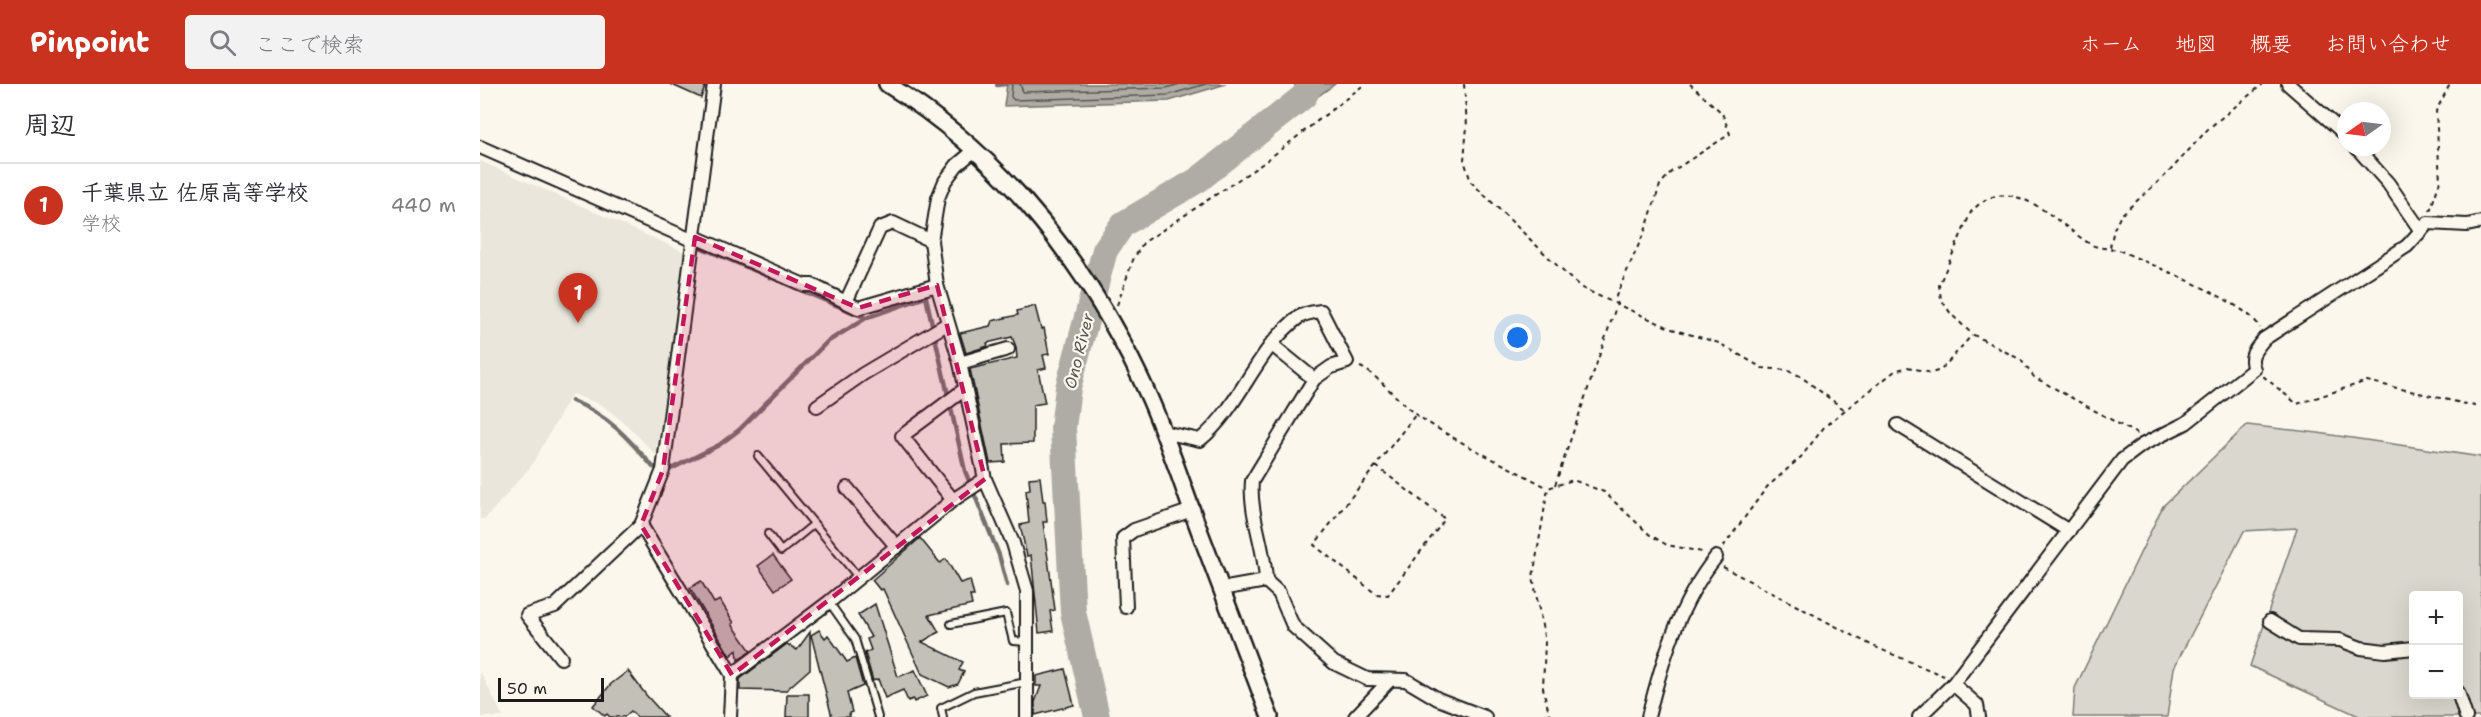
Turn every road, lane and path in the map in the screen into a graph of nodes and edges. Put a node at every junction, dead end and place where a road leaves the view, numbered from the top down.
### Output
1 (714, 84) edge
2 (887, 84) edge
3 (1365, 84) edge
4 (1464, 84) edge
5 (1690, 84) edge
6 (2263, 84) edge
7 (2288, 84) edge
8 (2450, 84) edge
9 (2337, 127) edge
10 (480, 147) edge
11 (975, 150) junction
12 (2364, 156) edge
13 (2481, 222) edge
14 (2424, 227) junction
15 (694, 241) junction
16 (931, 241) junction
17 (2110, 247) junction
18 (937, 285) junction
19 (846, 302) junction
20 (1617, 304) junction
21 (1111, 321) junction
22 (947, 324) junction
23 (1972, 334) junction
24 (2264, 339) junction
25 (1271, 344) junction
26 (1008, 349) dead end
27 (1347, 362) junction
28 (960, 363) junction
29 (2254, 369) junction
30 (1314, 378) junction
31 (965, 389) junction
32 (817, 406) dead end
33 (2479, 407) dead end
34 (1845, 410) junction
35 (1416, 414) junction
36 (1898, 425) dead end
37 (1163, 432) junction
38 (2142, 445) junction
39 (758, 456) dead end
40 (1376, 466) junction
41 (985, 479) junction
42 (1555, 486) dead end
43 (847, 488) dead end
44 (1548, 488) dead end
45 (953, 500) junction
46 (1192, 510) junction
47 (814, 524) junction
48 (641, 525) junction
49 (2068, 531) junction
50 (768, 534) dead end
51 (897, 547) junction
52 (1716, 557) joint
53 (860, 578) junction
54 (1266, 581) junction
55 (1221, 589) junction
56 (829, 602) junction
57 (1126, 607) dead end
58 (2270, 621) dead end
59 (951, 624) dead end
60 (1027, 642) junction
61 (2409, 649) edge
62 (561, 658) dead end
63 (732, 675) junction
64 (1388, 681) junction
65 (1026, 682) junction
66 (1953, 684) junction
67 (2460, 699) edge
68 (730, 717) edge
69 (878, 717) edge
70 (944, 717) edge
71 (1027, 717) edge
72 (1270, 717) edge
73 (1355, 717) edge
74 (1485, 717) edge
75 (1648, 717) edge
76 (1920, 717) edge
77 (1979, 717) edge
78 (2466, 717) edge

1 - 15 street
2 - 11 street
3 - 21 path
4 - 20 path
5 - 20 path
6 - 17 path
7 - 9 street
8 - 14 path
10 - 15 street
11 - 16 street
11 - 21 street
12 - 14 street
13 - 14 street
14 - 24 street
15 - 19 street
15 - 48 street
16 - 18 street
16 - 19 street
17 - 23 path
17 - 24 path
18 - 19 street
18 - 22 street
20 - 34 path
20 - 42 path
21 - 37 street
22 - 28 street
22 - 32 street
23 - 34 path
23 - 38 path
24 - 29 street
25 - 27 street
25 - 30 street
25 - 37 street
26 - 28 street
27 - 30 street
27 - 35 path
28 - 31 street
29 - 33 path
29 - 38 street
30 - 54 street
31 - 41 street
31 - 45 street
34 - 52 path
35 - 40 path
35 - 44 path
36 - 49 street
37 - 46 street
38 - 49 street
39 - 47 lane
40 - 40 path
41 - 45 street
41 - 60 street
43 - 51 street
45 - 51 street
46 - 55 street
46 - 57 street
47 - 50 lane
47 - 53 lane
48 - 62 street
48 - 63 street
49 - 66 street
51 - 53 street
52 - 75 street
53 - 56 street
54 - 55 street
54 - 64 street
55 - 72 street
56 - 63 street
56 - 69 lane
58 - 61 street
59 - 60 lane
60 - 65 street
63 - 68 street
64 - 73 street
64 - 74 street
65 - 70 lane
65 - 71 street
66 - 76 street
66 - 77 street
67 - 78 street

